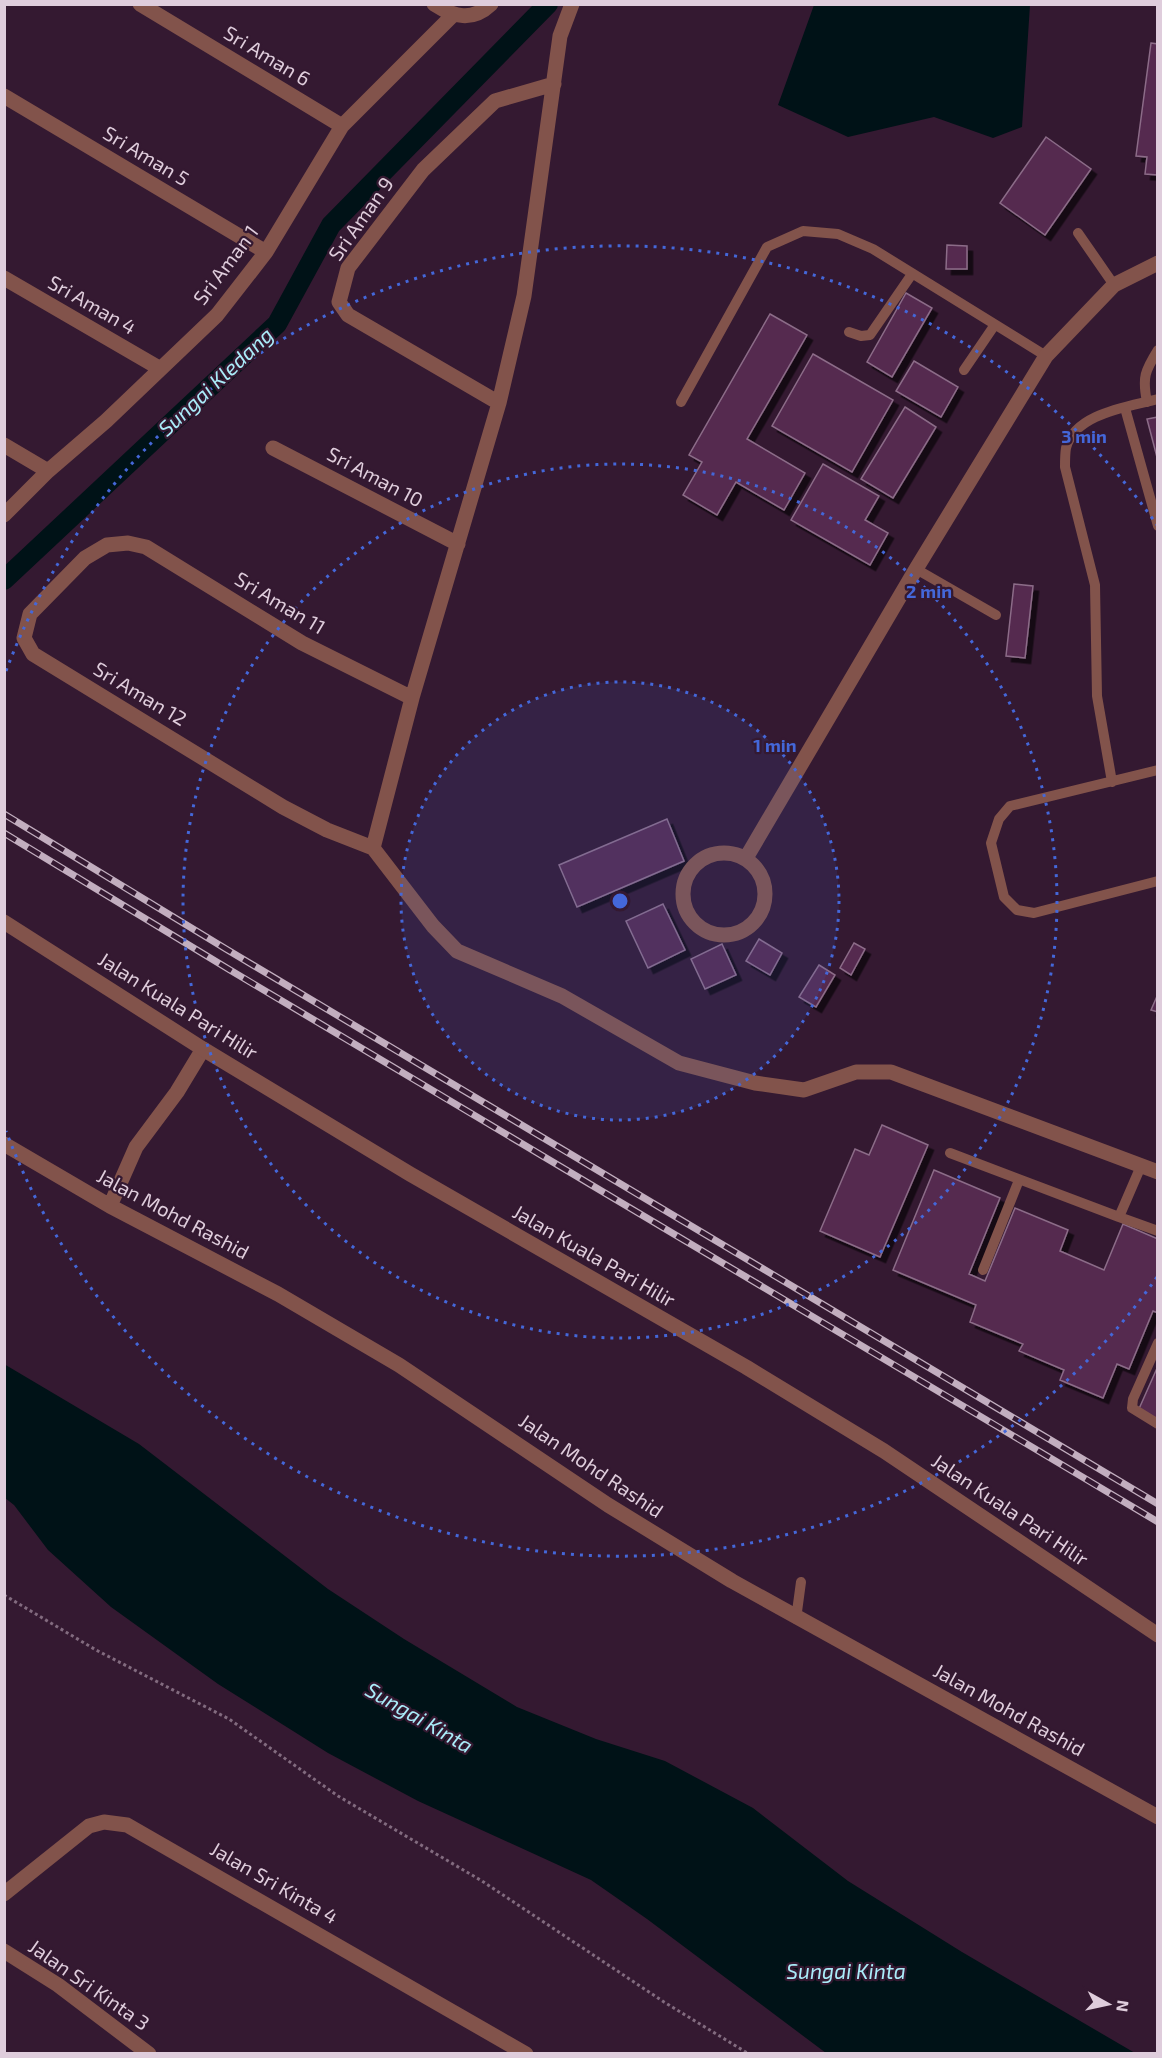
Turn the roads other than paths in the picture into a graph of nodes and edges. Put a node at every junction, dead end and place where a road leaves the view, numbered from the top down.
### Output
1 (141, 4) edge
2 (434, 4) edge
3 (491, 4) edge
4 (572, 4) edge
5 (452, 16) junction
6 (554, 84) junction
7 (4, 96) edge
8 (342, 126) junction
9 (1078, 232) dead end
10 (266, 252) junction
11 (1158, 263) edge
12 (912, 274) junction
13 (4, 278) edge
14 (1114, 285) junction
15 (994, 326) junction
16 (849, 332) dead end
17 (1158, 350) edge
18 (1046, 356) junction
19 (159, 368) junction
20 (964, 370) dead end
21 (1152, 400) edge
22 (681, 402) dead end
23 (499, 403) junction
24 (1125, 408) junction
25 (4, 445) edge
26 (273, 447) dead end
27 (48, 471) junction
28 (4, 514) edge
29 (1158, 526) edge
30 (128, 543) joint
31 (458, 544) junction
32 (916, 569) junction
33 (996, 615) dead end
34 (412, 698) junction
35 (1158, 770) edge
36 (1112, 782) junction
37 (374, 848) junction
38 (747, 858) junction
39 (1158, 881) edge
40 (4, 922) edge
41 (203, 1049) junction
42 (4, 1144) edge
43 (950, 1153) dead end
44 (1141, 1166) junction
45 (1158, 1172) edge
46 (1019, 1180) junction
47 (111, 1206) junction
48 (1119, 1216) junction
49 (1158, 1231) edge
50 (983, 1270) dead end
51 (1158, 1343) edge
52 (1158, 1424) edge
53 (801, 1582) dead end
54 (795, 1618) junction
55 (1158, 1635) edge
56 (1158, 1817) edge
57 (4, 1894) edge
58 (4, 1951) edge
59 (149, 2054) edge
60 (526, 2054) edge

1 - 8 street, Sri Aman 6
2 - 5 street
3 - 5 street
4 - 6 street
5 - 8 street, Sri Aman 1
6 - 23 street
6 - 23 street, Sri Aman 9
7 - 10 street, Sri Aman 5
8 - 10 street, Sri Aman 1
9 - 14 lane
10 - 19 street, Sri Aman 1
11 - 14 street
12 - 15 lane
12 - 16 lane
12 - 22 lane
13 - 19 street, Sri Aman 4
14 - 18 street
15 - 18 lane
15 - 20 lane
17 - 21 lane
18 - 32 street
19 - 27 street, Sri Aman 1
21 - 24 lane
23 - 31 street
24 - 29 lane
24 - 36 lane
25 - 27 street
26 - 31 street, Sri Aman 10
27 - 28 street, Sri Aman 1
30 - 34 street, Sri Aman 11
30 - 37 street, Sri Aman 12
31 - 34 street
32 - 33 lane
32 - 38 street
34 - 37 street
35 - 36 lane
36 - 39 lane
37 - 44 street
38 - 38 street
40 - 41 street, Jalan Kuala Pari Hilir
41 - 47 street
41 - 55 street, Jalan Kuala Pari Hilir
42 - 47 street, Jalan Mohd Rashid
43 - 46 lane
44 - 45 street
44 - 48 lane
46 - 48 lane
46 - 50 lane
47 - 54 street, Jalan Mohd Rashid
48 - 49 lane
51 - 52 lane
53 - 54 lane
54 - 56 street, Jalan Mohd Rashid
57 - 60 street, Jalan Sri Kinta 4
58 - 59 street, Jalan Sri Kinta 3

